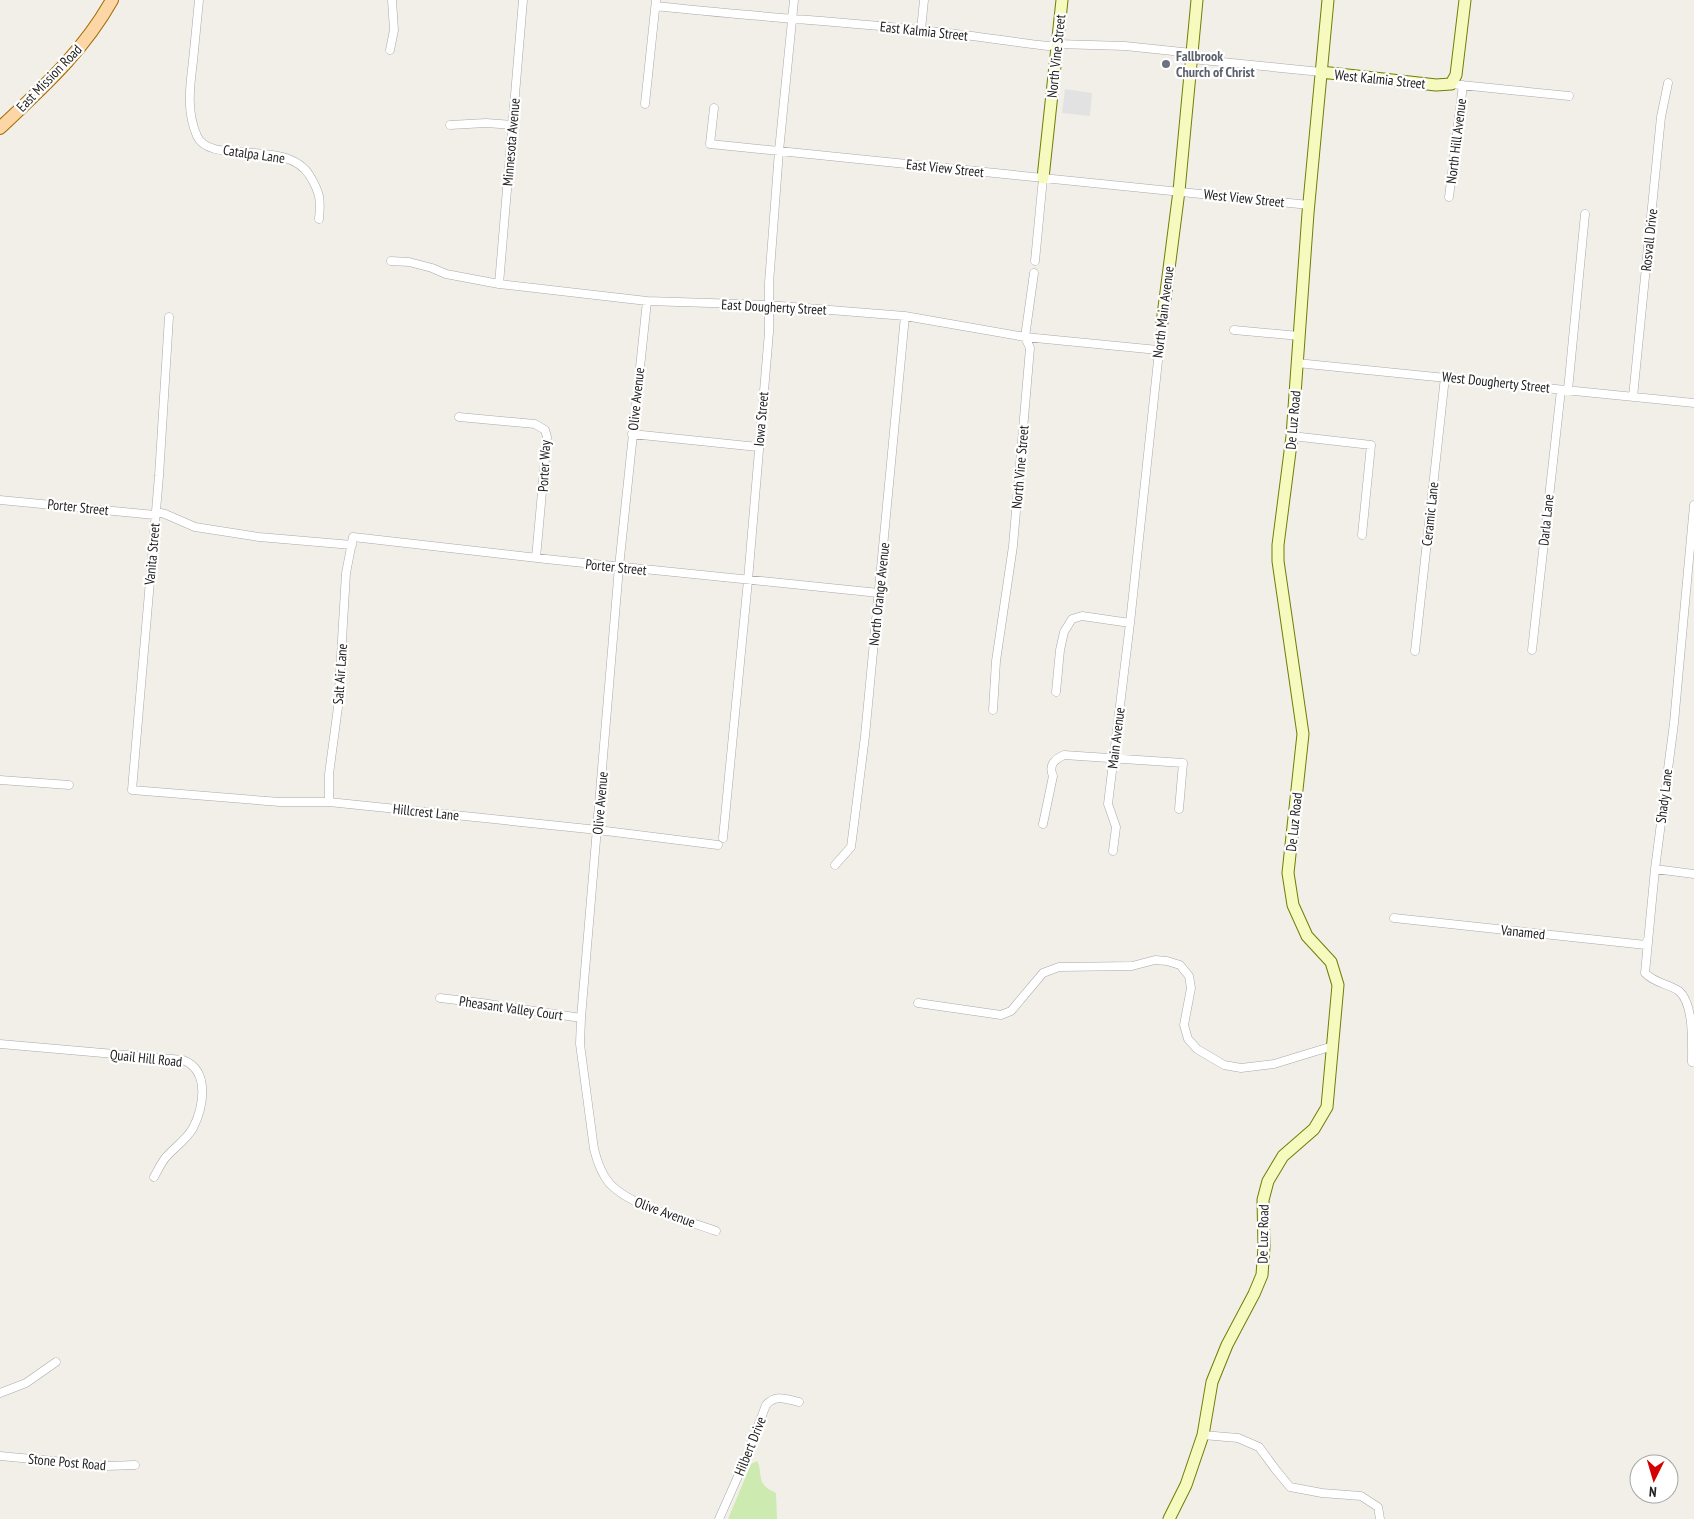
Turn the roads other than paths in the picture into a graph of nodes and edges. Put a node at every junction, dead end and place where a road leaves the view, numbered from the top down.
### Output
1 (112, 0) edge
2 (199, 0) edge
3 (392, 0) edge
4 (523, 0) edge
5 (794, 0) edge
6 (924, 0) edge
7 (1062, 0) edge
8 (1197, 0) edge
9 (1328, 0) edge
10 (1465, 0) edge
11 (656, 3) edge
12 (792, 18) junction
13 (921, 30) junction
14 (1057, 44) junction
15 (390, 50) dead end
16 (1192, 56) junction
17 (1321, 72) junction
18 (1668, 83) dead end
19 (1451, 84) junction
20 (1463, 85) junction
21 (1569, 96) dead end
22 (645, 104) dead end
23 (714, 108) dead end
24 (450, 125) dead end
25 (512, 125) junction
26 (0, 128) edge
27 (779, 151) junction
28 (1043, 178) junction
29 (1179, 191) junction
30 (1450, 197) dead end
31 (1309, 205) junction
32 (1586, 214) dead end
33 (319, 219) dead end
34 (1035, 261) dead end
35 (391, 262) dead end
36 (1034, 273) dead end
37 (498, 284) junction
38 (647, 300) junction
39 (768, 305) junction
40 (905, 316) junction
41 (169, 317) dead end
42 (1162, 323) joint
43 (1234, 330) dead end
44 (1299, 336) junction
45 (1025, 337) junction
46 (1158, 350) junction
47 (1297, 363) junction
48 (1445, 377) junction
49 (1564, 390) junction
50 (1633, 397) junction
51 (1694, 403) edge
52 (459, 416) dead end
53 (632, 434) junction
54 (1292, 436) junction
55 (758, 447) junction
56 (0, 500) edge
57 (1694, 505) edge
58 (156, 514) junction
59 (1362, 535) dead end
60 (352, 541) junction
61 (536, 558) junction
62 (619, 567) junction
63 (748, 580) junction
64 (879, 593) junction
65 (1130, 623) junction
66 (1532, 650) dead end
67 (1414, 651) dead end
68 (1056, 692) dead end
69 (993, 710) dead end
70 (1114, 758) junction
71 (0, 780) edge
72 (69, 785) dead end
73 (132, 790) joint
74 (329, 802) junction
75 (1179, 809) dead end
76 (1043, 824) dead end
77 (598, 830) junction
78 (723, 838) dead end
79 (718, 845) dead end
80 (1113, 851) dead end
81 (835, 865) dead end
82 (1655, 869) junction
83 (1694, 874) edge
84 (1394, 918) dead end
85 (1648, 940) junction
86 (440, 998) dead end
87 (918, 1003) dead end
88 (581, 1018) junction
89 (0, 1044) edge
90 (1333, 1046) junction
91 (1692, 1062) dead end
92 (154, 1177) dead end
93 (716, 1231) dead end
94 (56, 1362) dead end
95 (0, 1393) edge
96 (798, 1402) dead end
97 (1202, 1435) junction
98 (0, 1456) edge
99 (135, 1465) dead end
100 (719, 1519) edge
101 (1169, 1519) edge
102 (1380, 1519) edge

1 - 26 main road, East Mission Road
2 - 33 street, Catalpa Lane
3 - 15 street
4 - 25 street, Minnesota Avenue
5 - 12 street, Iowa Street
6 - 13 street
7 - 14 main road, North Vine Street
8 - 16 main road, North Main Avenue
9 - 17 main road, De Luz Road
10 - 19 main road, North Hill Avenue
11 - 12 street, East Kalmia Street
11 - 22 street
12 - 13 street, East Kalmia Street
12 - 27 street, Iowa Street
13 - 14 street, East Kalmia Street
14 - 16 street, East Kalmia Street
14 - 28 main road, North Vine Street
16 - 17 street, West Kalmia Street
16 - 29 main road, North Main Avenue
17 - 19 main road, West Kalmia Street
17 - 31 main road, De Luz Road
18 - 50 street, Rosvall Drive
19 - 20 street, West Kalmia Street
20 - 21 street, West Kalmia Street
20 - 30 street, North Hill Avenue
23 - 27 street, East View Street
24 - 25 street
25 - 37 street, Minnesota Avenue
27 - 28 street, East View Street
27 - 39 street, Iowa Street
28 - 29 street, East View Street
28 - 34 street, North Vine Street
29 - 31 street, West View Street
29 - 42 main road, North Main Avenue
31 - 44 main road, De Luz Road
32 - 49 street, Darla Lane
35 - 37 street, East Dougherty Street
36 - 45 street, North Vine Street
37 - 38 street, East Dougherty Street
38 - 39 street, East Dougherty Street
38 - 53 street, Olive Avenue
39 - 40 street, East Dougherty Street
39 - 55 street, Iowa Street
40 - 45 street, East Dougherty Street
40 - 64 street, North Orange Avenue
41 - 58 street, Vanita Street
42 - 46 street, North Main Avenue
43 - 44 street
44 - 47 main road, De Luz Road
45 - 46 street, East Dougherty Street
45 - 69 street, North Vine Street
46 - 65 street, North Main Avenue
47 - 48 street, West Dougherty Street
47 - 54 main road, De Luz Road
48 - 49 street, West Dougherty Street
48 - 67 street, Ceramic Lane
49 - 50 street, West Dougherty Street
49 - 66 street, Darla Lane
50 - 51 street, West Dougherty Street
52 - 61 street, Porter Way
53 - 55 street
53 - 62 street, Olive Avenue
54 - 59 street
54 - 90 main road, De Luz Road
55 - 63 street, Iowa Street
56 - 58 street, Porter Street
57 - 82 street, Shady Lane
58 - 60 street, Porter Street
58 - 73 street, Vanita Street
60 - 61 street, Porter Street
60 - 74 street, Salt Air Lane
61 - 62 street, Porter Street
62 - 63 street, Porter Street
62 - 77 street, Olive Avenue
63 - 64 street, Porter Street
63 - 78 street, Iowa Street
64 - 81 street, North Orange Avenue
65 - 68 street
65 - 70 street, Main Avenue
70 - 75 street
70 - 76 street
70 - 80 street, Main Avenue
71 - 72 street
73 - 74 street, Hillcrest Lane
74 - 77 street, Hillcrest Lane
77 - 79 street, Hillcrest Lane
77 - 88 street, Olive Avenue
82 - 83 street
82 - 85 street, Shady Lane
84 - 85 street, Vanamed
85 - 91 street, Shady Lane
86 - 88 street, Pheasant Valley Court
87 - 90 street
88 - 93 street, Olive Avenue
89 - 92 street, Quail Hill Road
90 - 97 main road, De Luz Road
94 - 95 street
96 - 100 street, Hilbert Drive
97 - 101 main road, De Luz Road
97 - 102 street
98 - 99 street, Stone Post Road

